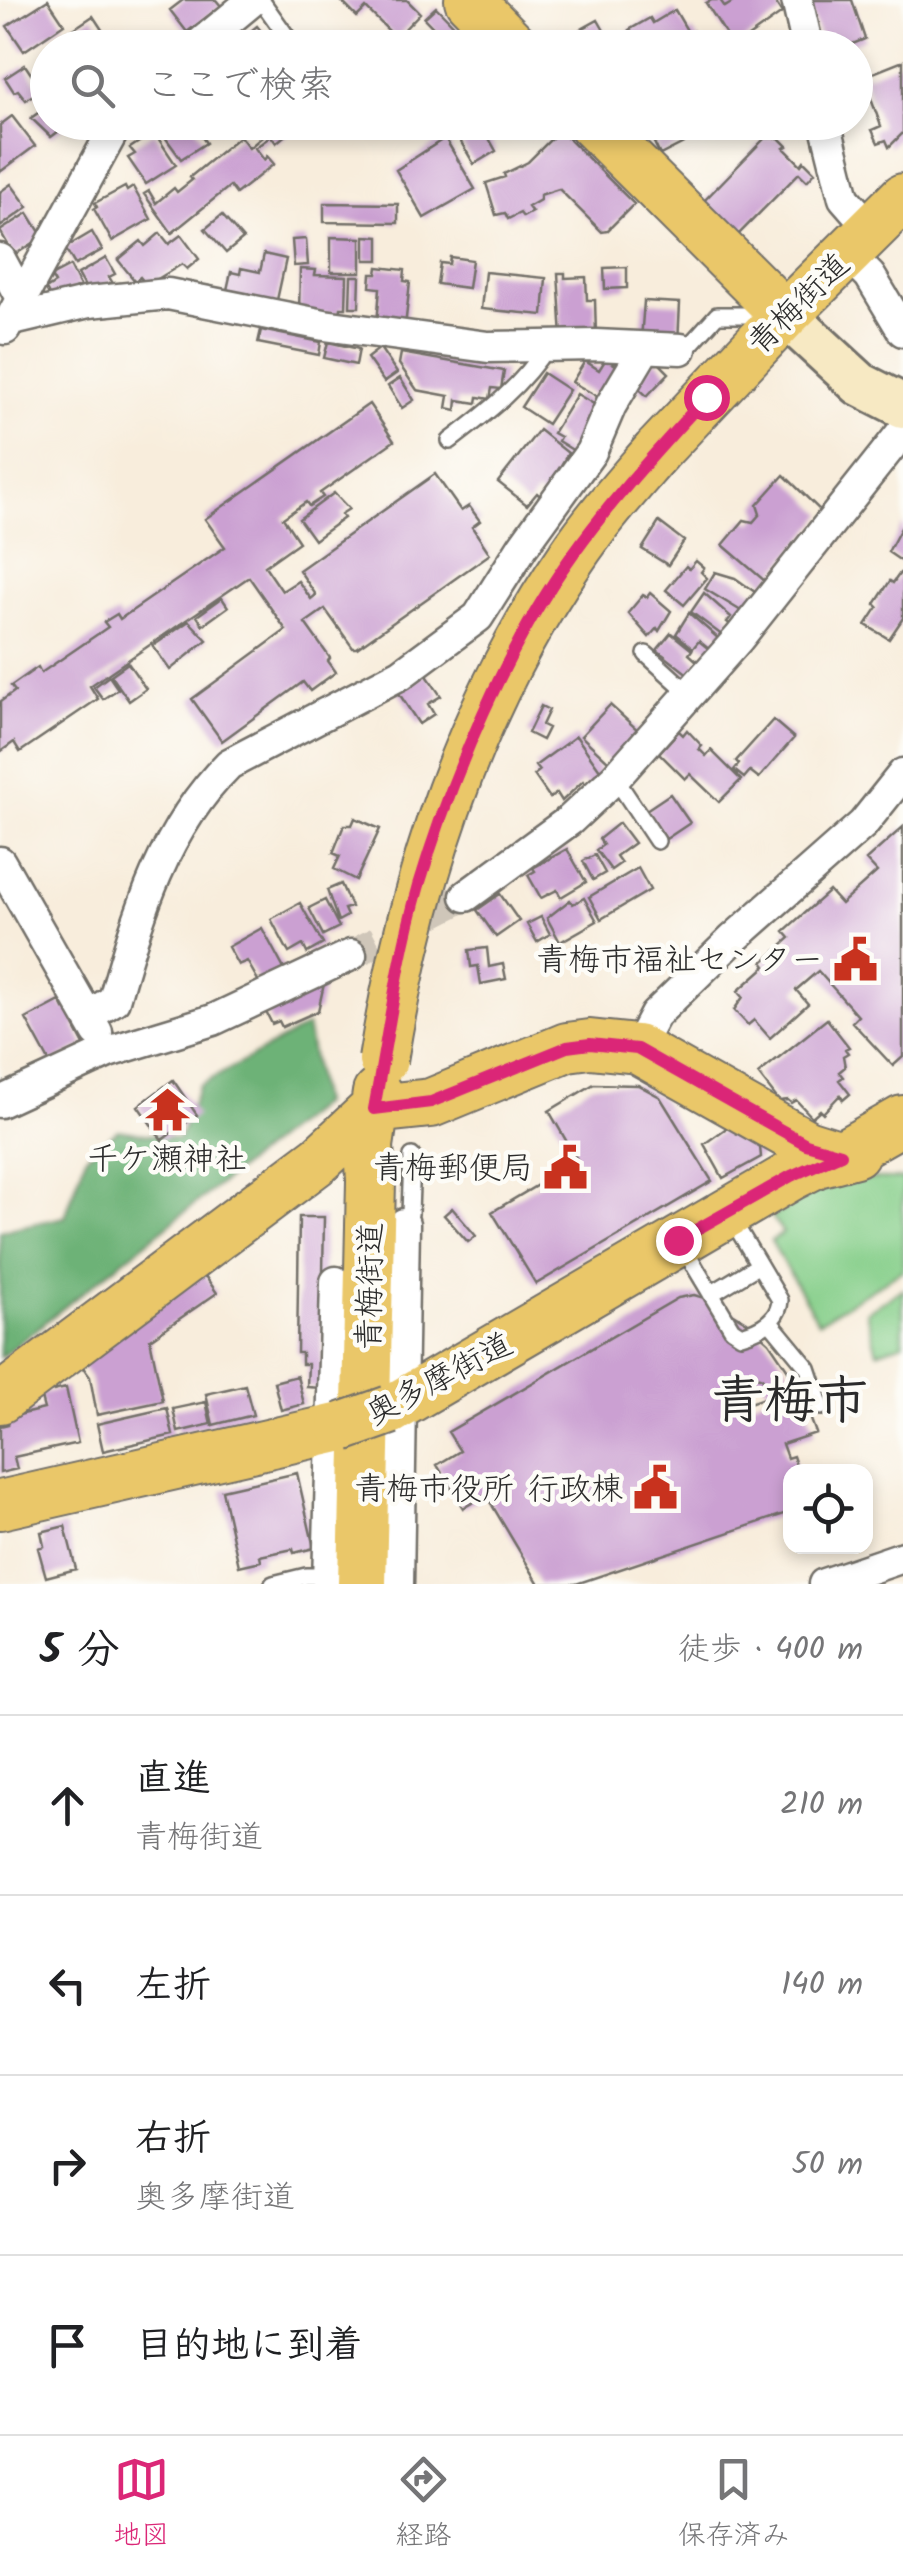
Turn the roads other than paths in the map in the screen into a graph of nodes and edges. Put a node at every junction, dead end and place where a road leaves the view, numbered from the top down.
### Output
1 (253, 0) edge
2 (262, 0) edge
3 (469, 0) edge
4 (796, 0) edge
5 (217, 30) edge
6 (283, 30) edge
7 (498, 30) edge
8 (801, 30) edge
9 (108, 140) edge
10 (609, 140) edge
11 (830, 140) edge
12 (874, 227) edge
13 (0, 259) edge
14 (784, 315) junction
15 (12, 318) edge
16 (903, 331) edge
17 (548, 346) junction
18 (645, 348) junction
19 (681, 350) joint
20 (903, 406) edge
21 (903, 430) edge
22 (450, 441) dead end
23 (646, 654) dead end
24 (690, 694) junction
25 (903, 774) edge
26 (615, 778) junction
27 (658, 841) dead end
28 (0, 862) edge
29 (466, 896) tunnel mouth
30 (351, 955) tunnel mouth
31 (88, 1016) junction
32 (637, 1049) junction
33 (108, 1052) junction
34 (0, 1102) edge
35 (374, 1109) junction
36 (903, 1120) edge
37 (903, 1152) edge
38 (841, 1154) junction
39 (412, 1156) dead end
40 (728, 1212) junction
41 (404, 1224) joint
42 (678, 1240) junction
43 (760, 1265) junction
44 (336, 1282) dead end
45 (711, 1294) junction
46 (770, 1322) junction
47 (0, 1399) edge
48 (396, 1407) junction
49 (821, 1408) dead end
50 (337, 1428) junction
51 (0, 1505) edge
52 (903, 1557) edge
53 (340, 1581) edge
54 (273, 1584) edge
55 (398, 1584) edge
56 (824, 1584) edge

1 - 5 street
2 - 6 lane
3 - 7 main road
4 - 8 street
9 - 15 street
10 - 14 main road
11 - 12 street
12 - 14 main road, 青梅街道
12 - 16 street
13 - 15 street
14 - 19 lane
14 - 20 street
14 - 35 main road, 青梅街道, bridge
15 - 17 street
17 - 18 street
17 - 22 lane
18 - 19 street
18 - 31 street
21 - 24 street
23 - 24 lane
24 - 26 street
25 - 32 street
26 - 27 lane
26 - 29 street
28 - 31 street
30 - 33 street
31 - 33 street
32 - 35 main road
32 - 38 main road
33 - 34 street
35 - 47 main road
35 - 53 main road, 青梅街道
36 - 38 main road, 奥多摩街道
37 - 38 main road, 奥多摩街道
38 - 40 main road, 奥多摩街道
39 - 41 lane
40 - 42 main road, 奥多摩街道
40 - 43 lane
41 - 48 street
42 - 45 lane
42 - 48 main road, 奥多摩街道
43 - 45 lane
43 - 46 lane
44 - 50 street
45 - 46 lane
46 - 49 lane
48 - 50 main road, 奥多摩街道, bridge
48 - 55 street
50 - 51 main road, 奥多摩街道
50 - 53 street
52 - 56 street
53 - 54 lane

